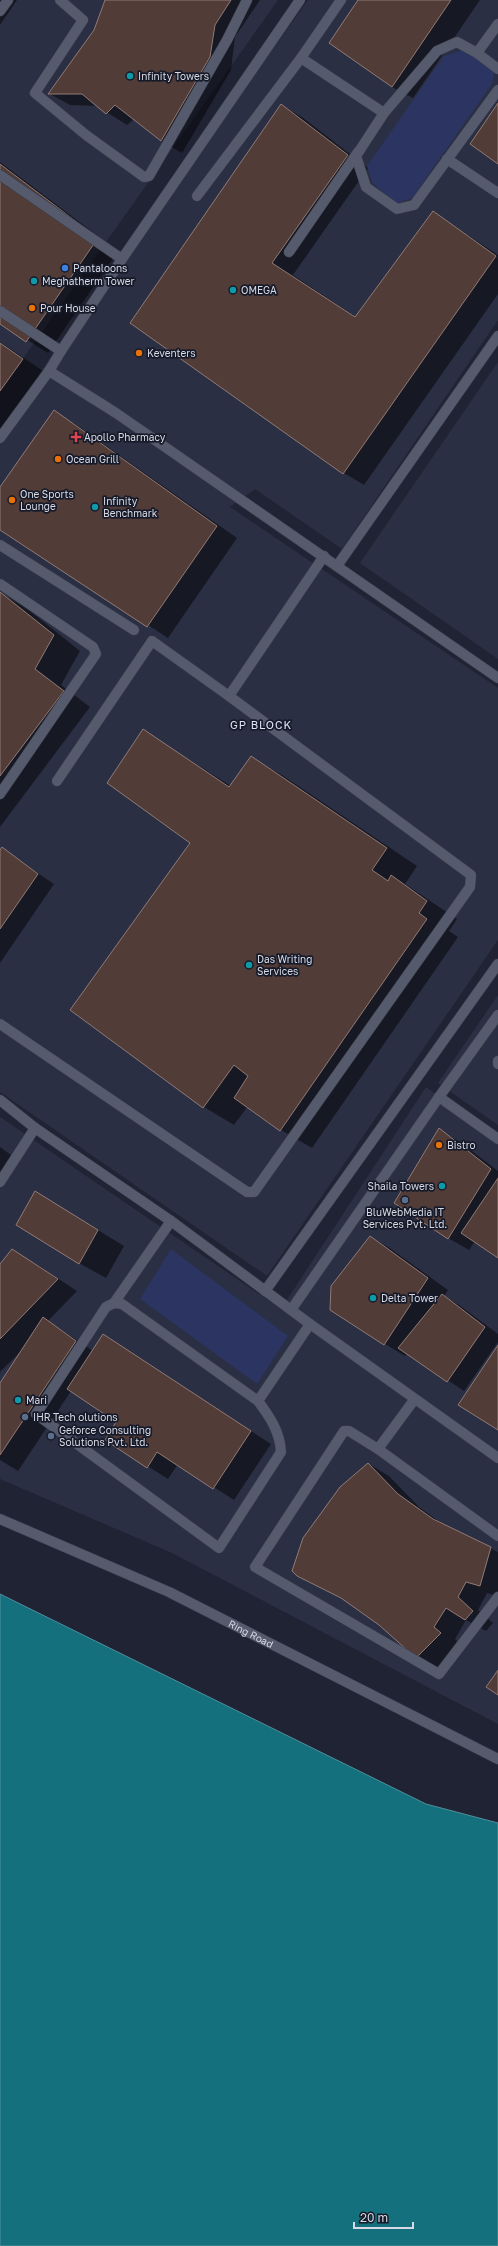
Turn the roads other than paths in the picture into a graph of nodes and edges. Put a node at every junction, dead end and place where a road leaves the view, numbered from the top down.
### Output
1 (8, 0) edge
2 (60, 0) edge
3 (247, 0) edge
4 (300, 0) edge
5 (341, 0) edge
6 (0, 11) edge
7 (498, 24) edge
8 (477, 53) junction
9 (301, 58) junction
10 (498, 69) edge
11 (498, 90) edge
12 (384, 113) junction
13 (359, 151) junction
14 (447, 159) junction
15 (0, 175) edge
16 (498, 193) edge
17 (197, 196) dead end
18 (289, 252) dead end
19 (122, 259) junction
20 (0, 311) edge
21 (498, 336) edge
22 (61, 350) junction
23 (49, 371) junction
24 (0, 438) edge
25 (0, 545) edge
26 (324, 556) junction
27 (337, 566) junction
28 (0, 584) edge
29 (134, 630) dead end
30 (498, 678) edge
31 (229, 696) junction
32 (57, 781) dead end
33 (0, 794) edge
34 (498, 964) edge
35 (498, 1015) edge
36 (0, 1024) edge
37 (439, 1097) junction
38 (0, 1100) edge
39 (35, 1128) junction
40 (498, 1139) edge
41 (0, 1182) edge
42 (171, 1220) junction
43 (265, 1291) junction
44 (114, 1303) junction
45 (291, 1310) junction
46 (310, 1324) junction
47 (414, 1400) junction
48 (258, 1401) junction
49 (378, 1449) junction
50 (498, 1458) edge
51 (0, 1519) edge
52 (498, 1536) edge
53 (498, 1596) edge
54 (498, 1758) edge

1 - 6 street
2 - 3 street
4 - 19 street
5 - 9 street
7 - 8 street
8 - 10 street
8 - 12 street
9 - 12 street
9 - 17 street
11 - 14 street
12 - 13 street
13 - 14 street
13 - 18 street
14 - 16 street
15 - 19 street
19 - 22 street
20 - 22 street
21 - 27 street
22 - 23 street
23 - 24 street
23 - 26 street
25 - 29 street
26 - 27 street
26 - 31 street
27 - 30 street
28 - 33 street
31 - 32 street
31 - 36 street
34 - 43 street
35 - 37 street
37 - 40 street
37 - 45 street
38 - 39 street
39 - 41 street
39 - 42 street
42 - 43 street
42 - 44 street
43 - 45 street
44 - 48 street
44 - 48 street
45 - 46 street
46 - 47 street
46 - 48 street
47 - 49 street
47 - 50 street
49 - 52 street
49 - 53 street
51 - 54 street, Ring Road

